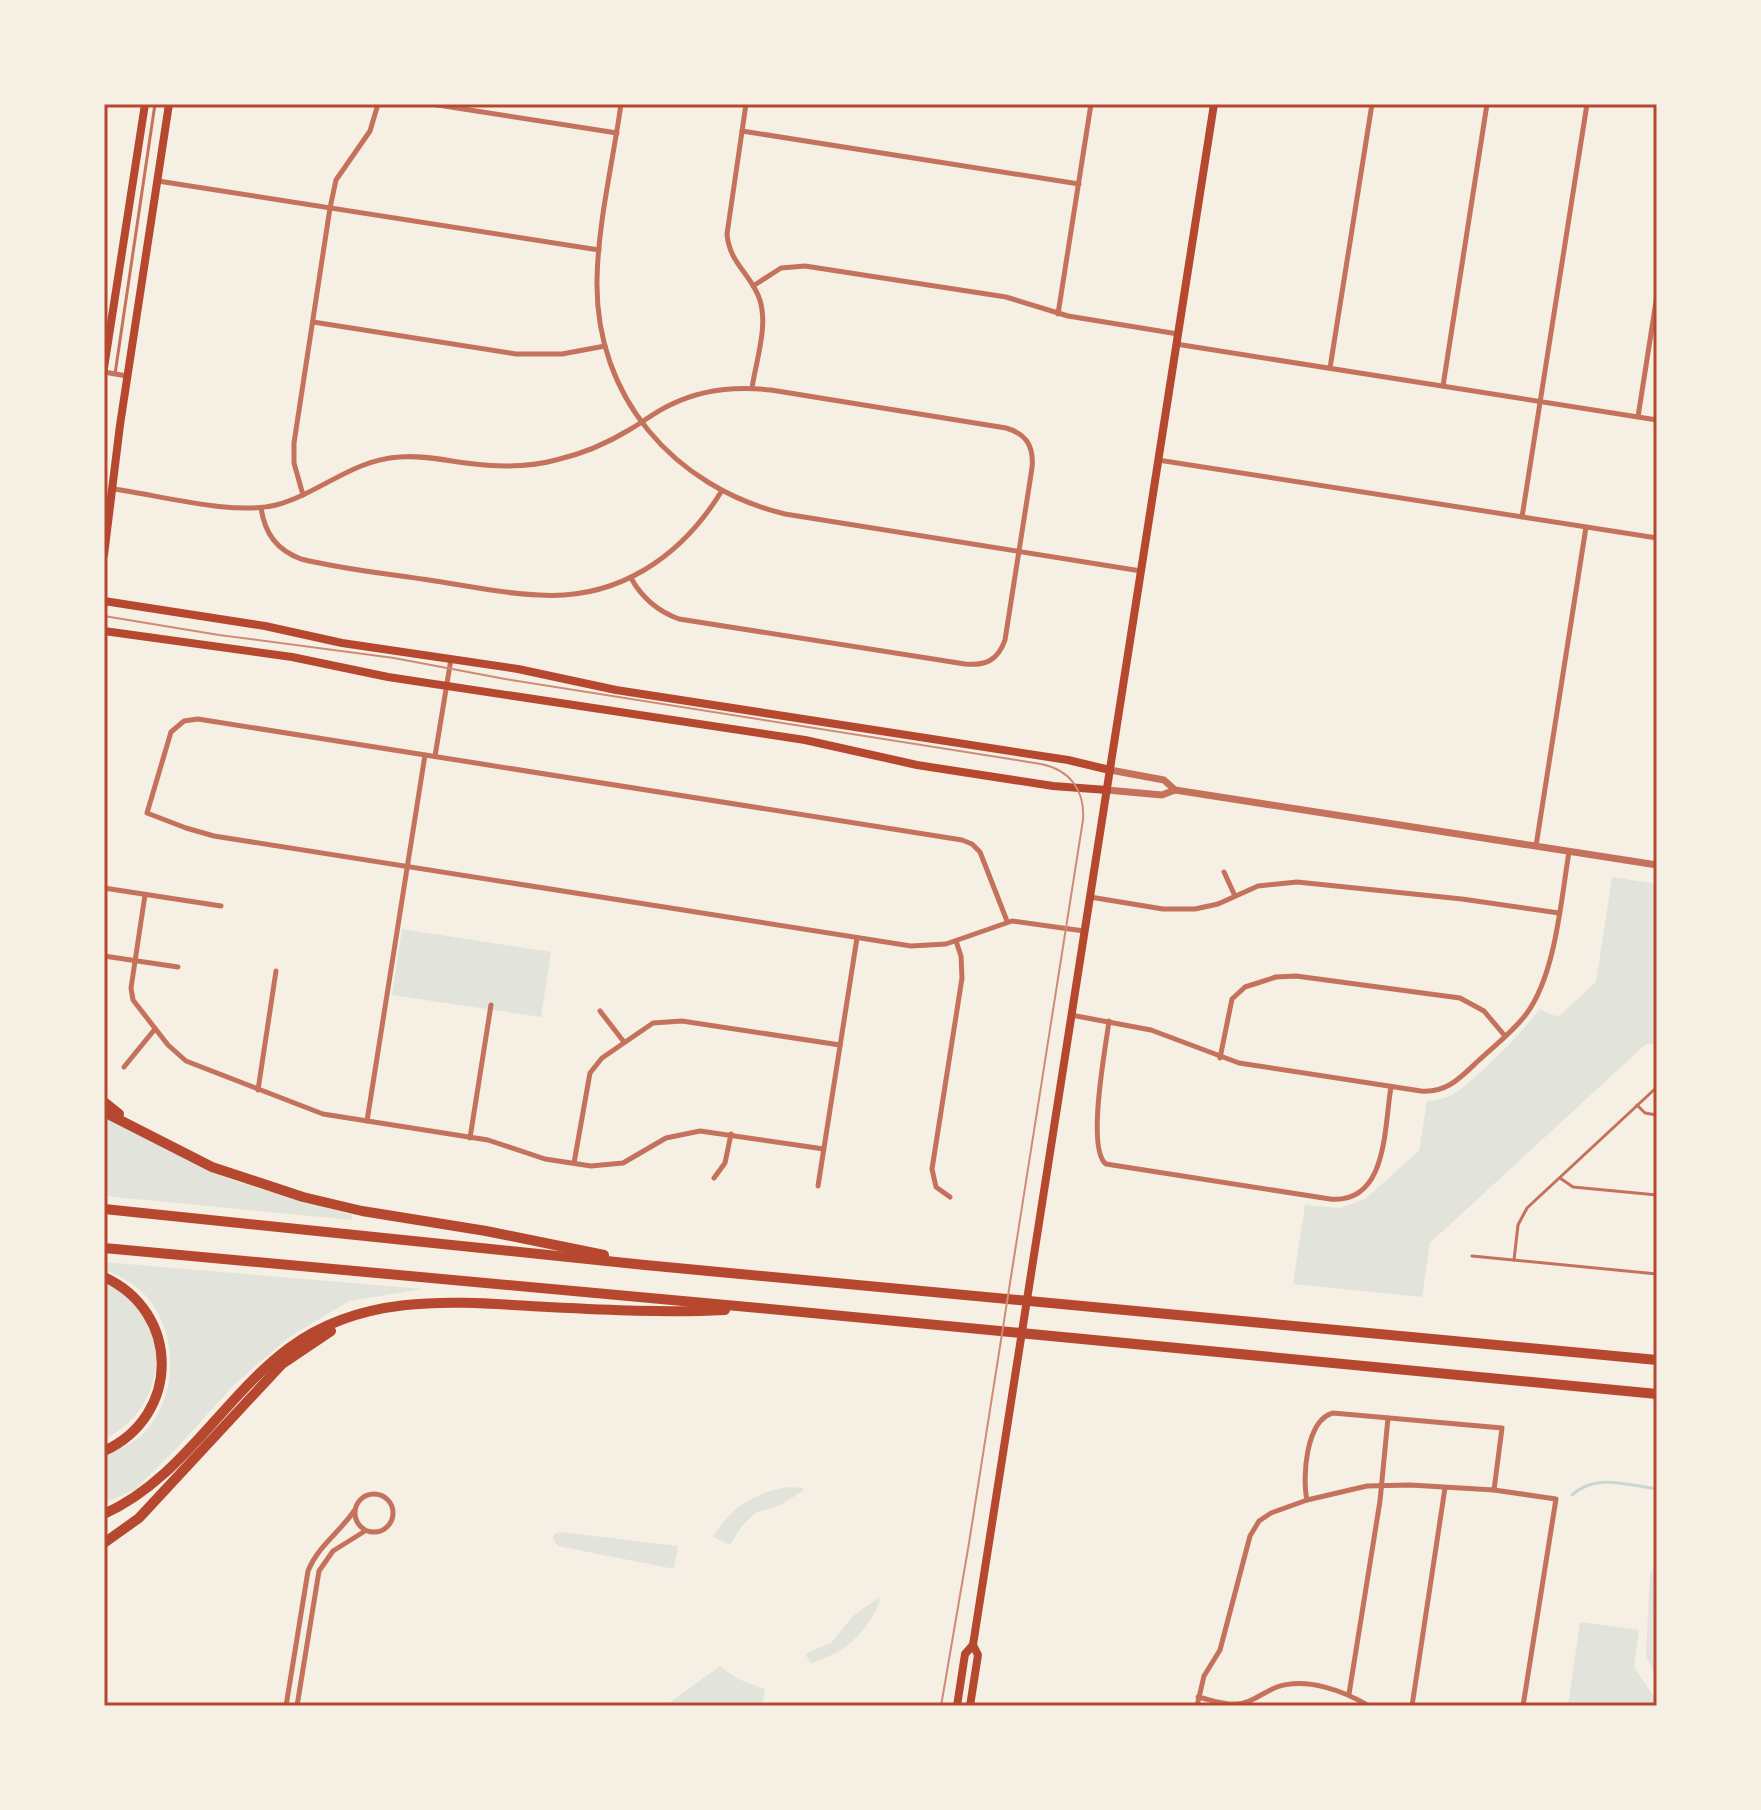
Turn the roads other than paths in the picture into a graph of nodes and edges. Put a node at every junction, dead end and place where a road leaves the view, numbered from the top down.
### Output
1 (145, 104) edge
2 (155, 104) edge
3 (169, 104) edge
4 (378, 104) edge
5 (431, 104) edge
6 (621, 104) edge
7 (746, 104) edge
8 (1091, 104) edge
9 (1214, 104) edge
10 (1372, 104) edge
11 (1487, 104) edge
12 (1587, 104) edge
13 (742, 131) junction
14 (617, 133) junction
15 (158, 181) junction
16 (1079, 184) junction
17 (330, 208) junction
18 (599, 250) junction
19 (753, 286) junction
20 (1657, 295) edge
21 (1058, 314) junction
22 (1655, 320) edge
23 (313, 322) junction
24 (1178, 334) junction
25 (1176, 344) junction
26 (605, 346) junction
27 (1330, 368) junction
28 (104, 370) edge
29 (115, 374) junction
30 (128, 376) junction
31 (1443, 386) junction
32 (752, 388) junction
33 (1540, 401) junction
34 (1638, 417) junction
35 (1657, 420) edge
36 (642, 422) junction
37 (1158, 460) junction
38 (114, 489) junction
39 (721, 492) junction
40 (303, 495) junction
41 (261, 508) junction
42 (1522, 517) junction
43 (1586, 527) junction
44 (1657, 538) edge
45 (1019, 552) junction
46 (104, 555) edge
47 (1141, 571) junction
48 (631, 578) junction
49 (104, 601) edge
50 (104, 631) edge
51 (451, 659) junction
52 (447, 685) junction
53 (425, 754) junction
54 (435, 756) junction
55 (1110, 770) junction
56 (1107, 790) junction
57 (1175, 790) junction
58 (1536, 846) junction
59 (1569, 852) junction
60 (1657, 865) edge
61 (407, 867) junction
62 (1224, 872) dead end
63 (104, 888) edge
64 (145, 895) junction
65 (1235, 896) junction
66 (1090, 897) junction
67 (221, 906) dead end
68 (1559, 913) junction
69 (1007, 921) junction
70 (1084, 931) junction
71 (857, 938) junction
72 (955, 941) junction
73 (104, 956) edge
74 (135, 961) junction
75 (178, 967) dead end
76 (276, 971) dead end
77 (491, 1005) dead end
78 (600, 1011) dead end
79 (1071, 1015) junction
80 (1109, 1021) junction
81 (155, 1029) junction
82 (1505, 1036) junction
83 (624, 1042) junction
84 (840, 1045) junction
85 (1220, 1058) junction
86 (124, 1067) dead end
87 (1391, 1087) junction
88 (1657, 1087) edge
89 (258, 1090) junction
90 (104, 1102) edge
91 (1637, 1105) junction
92 (104, 1112) edge
93 (1657, 1115) edge
94 (367, 1121) junction
95 (129, 1123) junction
96 (731, 1134) junction
97 (470, 1138) junction
98 (824, 1149) junction
99 (574, 1163) junction
100 (1560, 1177) junction
101 (714, 1178) dead end
102 (818, 1186) dead end
103 (1657, 1195) edge
104 (950, 1197) dead end
105 (104, 1209) edge
106 (104, 1248) edge
107 (1472, 1256) dead end
108 (1514, 1260) junction
109 (645, 1265) junction
110 (1657, 1274) edge
111 (104, 1277) edge
112 (396, 1305) junction
113 (759, 1308) junction
114 (1657, 1360) edge
115 (1657, 1394) edge
116 (1388, 1417) junction
117 (104, 1451) edge
118 (1382, 1486) junction
119 (1445, 1488) junction
120 (1494, 1490) junction
121 (1307, 1500) junction
122 (354, 1511) junction
123 (104, 1514) edge
124 (365, 1531) junction
125 (104, 1543) edge
126 (973, 1645) junction
127 (1349, 1694) junction
128 (1198, 1697) junction
129 (286, 1706) edge
130 (297, 1706) edge
131 (957, 1706) edge
132 (970, 1706) edge
133 (1197, 1706) edge
134 (1369, 1706) edge
135 (1412, 1706) edge
136 (1523, 1706) edge

1 - 28 main road
2 - 29 lane
3 - 15 main road
4 - 17 street
5 - 14 street
6 - 14 street
7 - 13 street
8 - 16 street
9 - 24 main road
10 - 27 street
11 - 31 street
12 - 33 street
13 - 16 street
13 - 19 street
14 - 18 street
15 - 17 street
15 - 30 main road
16 - 21 street
17 - 18 street
17 - 23 street
18 - 26 street
19 - 21 street
19 - 32 street
20 - 22 street
21 - 24 street
22 - 34 street
23 - 26 street
23 - 40 street
24 - 25 main road
25 - 27 street
25 - 37 main road
26 - 36 street
27 - 31 street
28 - 29 street
29 - 30 street
30 - 38 main road
31 - 33 street
32 - 36 street
32 - 45 street
33 - 34 street
33 - 42 street
34 - 35 street
36 - 39 street
36 - 40 street
37 - 42 street
37 - 47 main road
38 - 41 street
38 - 46 main road
39 - 45 street
39 - 48 street
40 - 41 street
41 - 48 street
42 - 43 street
43 - 44 street
43 - 58 street
45 - 47 street
45 - 48 street
47 - 55 main road
49 - 51 main road
50 - 52 main road
51 - 52 street
51 - 55 main road
52 - 54 street
52 - 56 main road
53 - 54 street
53 - 61 street
53 - 61 street
54 - 69 street
55 - 56 main road
55 - 57 street
56 - 57 street
56 - 66 main road
57 - 58 street
58 - 59 street
59 - 60 street
59 - 68 street
61 - 71 street
61 - 94 street
62 - 65 street
63 - 64 street
64 - 67 street
64 - 74 street
65 - 66 street
65 - 68 street
66 - 70 main road
68 - 82 street
69 - 70 street
69 - 72 street
70 - 79 main road
71 - 72 street
71 - 84 street
72 - 104 street
73 - 74 street
74 - 75 street
74 - 81 street
76 - 89 street
77 - 97 street
78 - 83 street
79 - 80 street
79 - 126 main road
80 - 85 street
80 - 87 street
81 - 86 street
81 - 89 street
82 - 85 street
82 - 87 street
83 - 84 street
83 - 99 street
84 - 98 street
85 - 87 street
88 - 91 lane
89 - 94 street
90 - 95 highway
91 - 93 lane
91 - 100 lane
92 - 95 highway
94 - 97 street
95 - 109 highway
96 - 98 street
96 - 99 street
96 - 101 street
97 - 99 street
98 - 102 street
100 - 103 lane
100 - 108 lane
105 - 109 highway
106 - 113 highway
107 - 108 lane
108 - 110 lane
109 - 114 highway
111 - 117 highway
112 - 113 highway
112 - 123 highway
112 - 125 highway
113 - 115 highway
116 - 118 street
116 - 120 street
116 - 121 street
118 - 119 street
118 - 121 street
118 - 127 street
119 - 120 street
119 - 135 street
120 - 136 street
121 - 128 street
122 - 124 street
122 - 124 street
122 - 129 street
124 - 130 street
126 - 131 main road
126 - 132 main road
127 - 128 street
127 - 134 street
128 - 133 street

